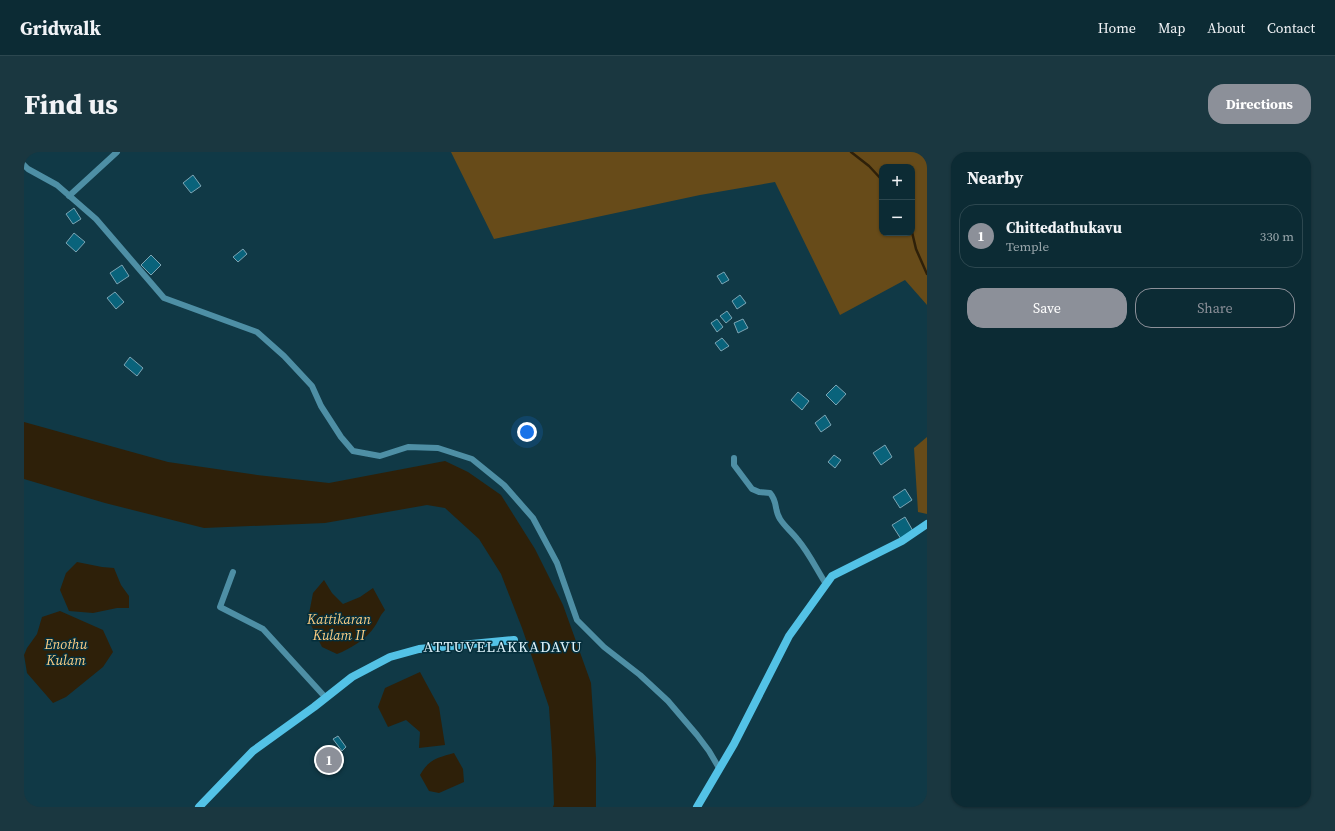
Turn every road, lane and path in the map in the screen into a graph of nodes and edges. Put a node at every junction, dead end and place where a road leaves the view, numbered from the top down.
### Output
1 (117, 152) edge
2 (24, 165) edge
3 (69, 196) junction
4 (734, 458) dead end
5 (927, 524) edge
6 (234, 572) dead end
7 (826, 584) junction
8 (514, 640) dead end
9 (326, 698) junction
10 (719, 768) junction
11 (199, 807) edge
12 (697, 807) edge

1 - 3 street
2 - 3 street
3 - 10 street
4 - 7 street
5 - 7 main road
6 - 9 street
7 - 10 main road
8 - 9 main road
9 - 11 main road
10 - 12 main road

